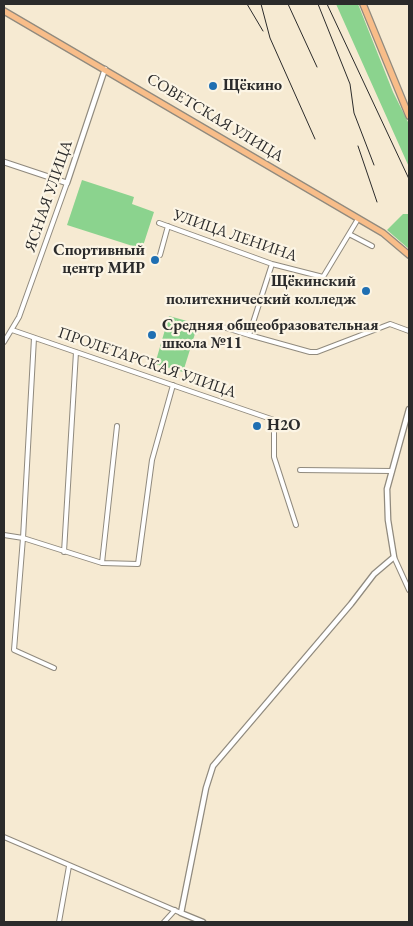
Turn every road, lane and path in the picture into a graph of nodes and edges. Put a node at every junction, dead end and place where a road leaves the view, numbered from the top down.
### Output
1 (363, 4) edge
2 (4, 11) edge
3 (105, 70) junction
4 (409, 116) edge
5 (4, 162) edge
6 (67, 183) junction
7 (358, 219) junction
8 (159, 223) dead end
9 (168, 226) junction
10 (349, 234) junction
11 (372, 246) dead end
12 (160, 255) dead end
13 (409, 255) edge
14 (272, 264) junction
15 (213, 324) dead end
16 (12, 330) junction
17 (409, 332) edge
18 (249, 335) junction
19 (34, 338) junction
20 (4, 342) edge
21 (76, 352) junction
22 (173, 385) junction
23 (409, 410) edge
24 (117, 426) dead end
25 (300, 470) dead end
26 (392, 471) junction
27 (296, 525) dead end
28 (4, 535) edge
29 (23, 538) junction
30 (64, 552) junction
31 (394, 557) junction
32 (102, 563) junction
33 (409, 590) edge
34 (54, 668) dead end
35 (4, 837) edge
36 (69, 866) junction
37 (175, 910) junction
38 (181, 913) junction
39 (59, 922) edge
40 (164, 922) edge
41 (203, 922) edge

1 - 4 main road
2 - 3 main road, СОВЕТСКАЯ УЛИЦА
3 - 6 street, ЯСНАЯ УЛИЦА
3 - 7 main road, СОВЕТСКАЯ УЛИЦА
5 - 6 street
6 - 16 street, ЯСНАЯ УЛИЦА
7 - 10 street, УЛИЦА ЛЕНИНА
7 - 13 main road, СОВЕТСКАЯ УЛИЦА
8 - 9 street, УЛИЦА ЛЕНИНА
9 - 12 street
9 - 14 street, УЛИЦА ЛЕНИНА
10 - 11 street
10 - 14 street, УЛИЦА ЛЕНИНА
14 - 18 street
15 - 18 street
16 - 19 street, ПРОЛЕТАРСКАЯ УЛИЦА
16 - 20 street, ЯСНАЯ УЛИЦА
17 - 18 street
19 - 21 street, ПРОЛЕТАРСКАЯ УЛИЦА
19 - 29 street
21 - 22 street, ПРОЛЕТАРСКАЯ УЛИЦА
21 - 30 street
22 - 27 street, ПРОЛЕТАРСКАЯ УЛИЦА
22 - 32 street
23 - 26 street
24 - 32 street
25 - 26 street
26 - 31 street
28 - 29 street
29 - 30 street
29 - 34 street
30 - 32 street
31 - 33 street
31 - 38 street
35 - 36 street
36 - 37 street
36 - 39 street
37 - 38 street
37 - 40 street
38 - 41 street

